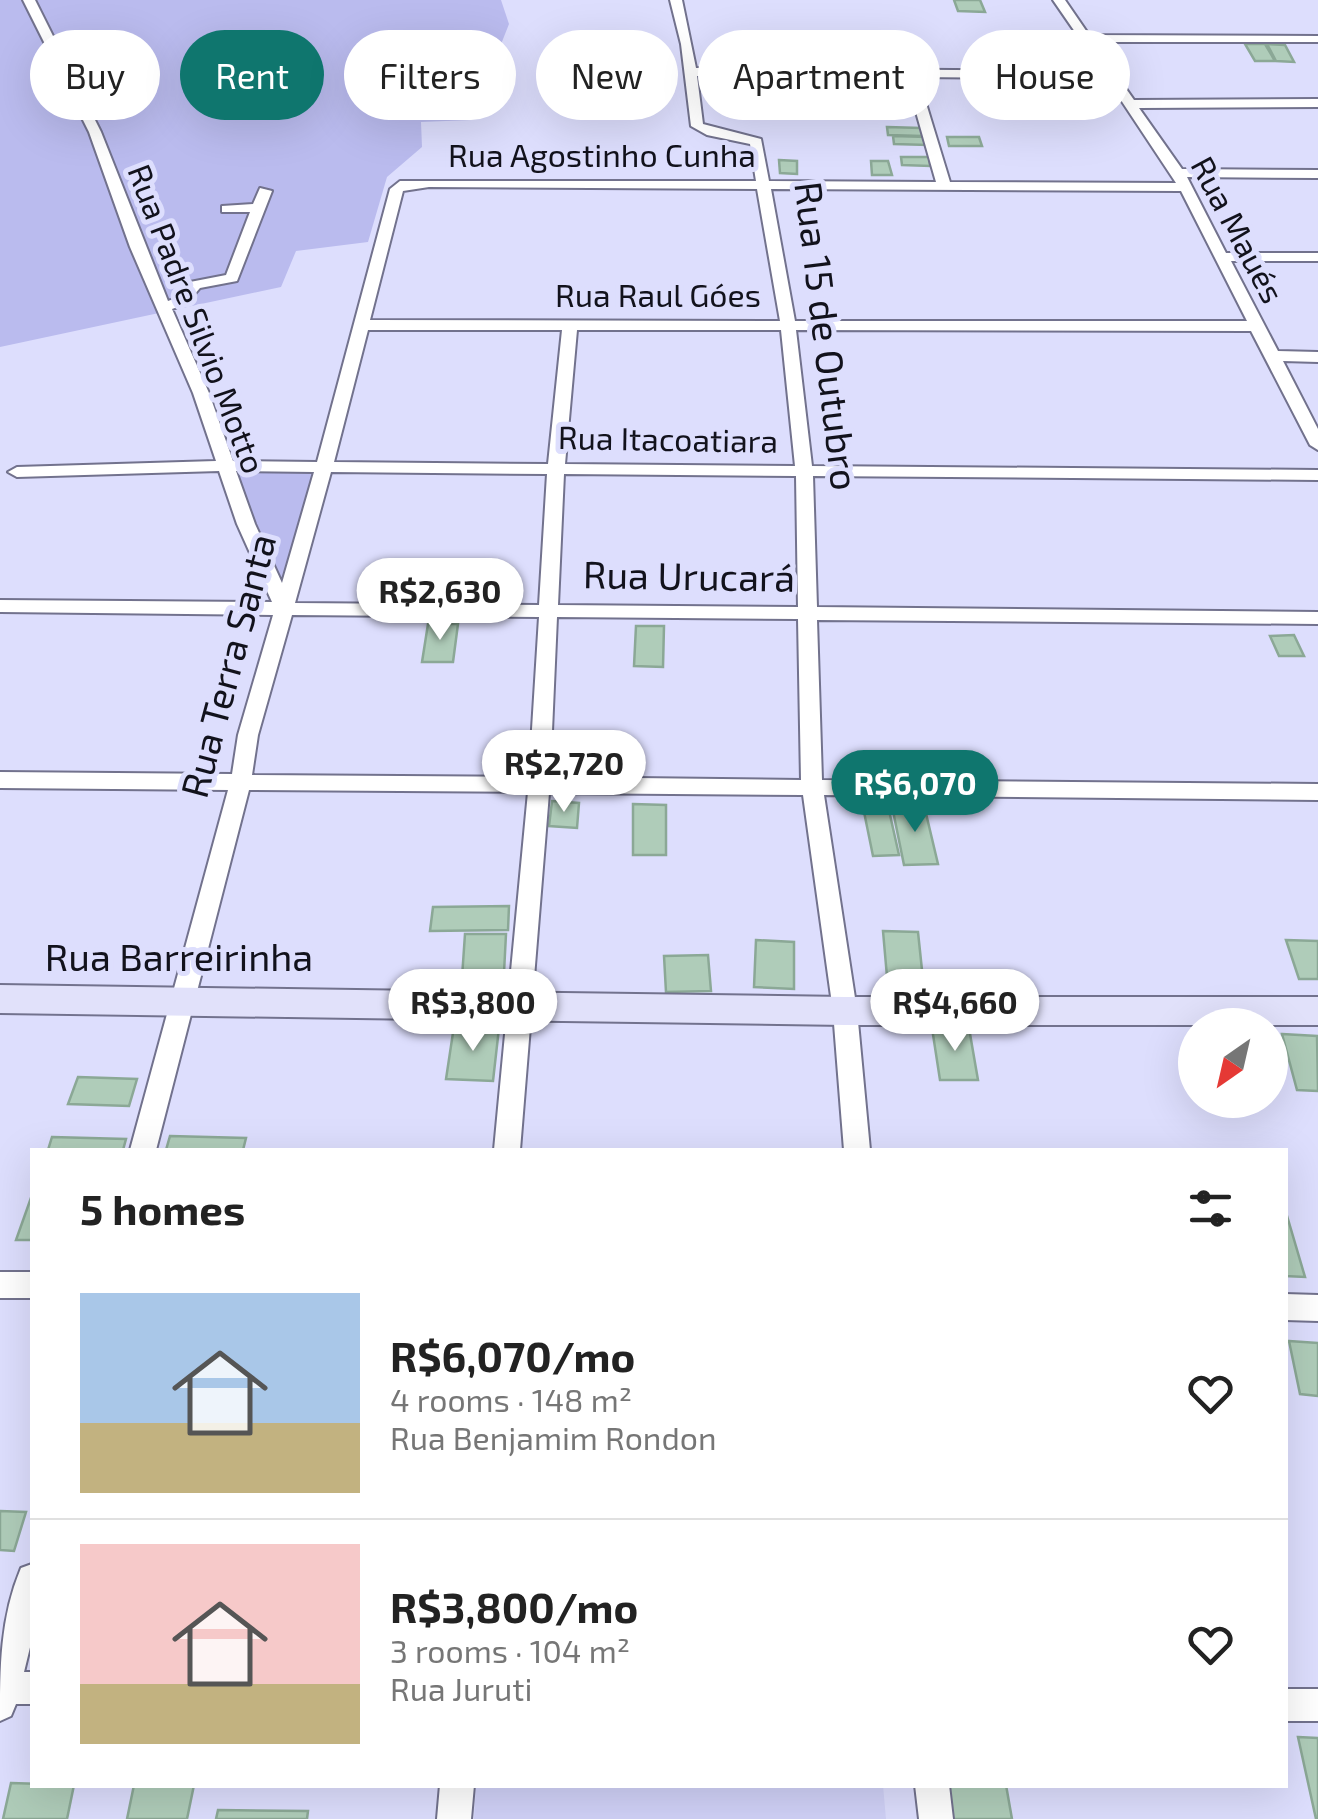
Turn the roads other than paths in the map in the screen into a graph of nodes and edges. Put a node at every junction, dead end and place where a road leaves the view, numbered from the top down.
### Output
1 (29, 0) edge
2 (676, 0) edge
3 (1059, 0) edge
4 (1080, 30) edge
5 (1130, 38) edge
6 (1318, 39) edge
7 (688, 72) junction
8 (698, 72) edge
9 (1130, 99) edge
10 (1318, 103) edge
11 (1134, 104) junction
12 (925, 120) edge
13 (1318, 174) edge
14 (1181, 180) junction
15 (765, 184) junction
16 (944, 185) junction
17 (266, 191) dead end
18 (392, 203) joint
19 (227, 208) dead end
20 (258, 208) junction
21 (1222, 256) junction
22 (1318, 257) edge
23 (164, 308) junction
24 (570, 324) junction
25 (788, 324) junction
26 (360, 325) junction
27 (1256, 326) junction
28 (1272, 356) junction
29 (1318, 357) edge
30 (1318, 444) edge
31 (223, 466) junction
32 (324, 468) junction
33 (556, 469) junction
34 (17, 472) dead end
35 (804, 472) junction
36 (1318, 475) edge
37 (0, 606) edge
38 (283, 608) junction
39 (549, 611) junction
40 (810, 614) junction
41 (1318, 618) edge
42 (0, 780) edge
43 (241, 782) junction
44 (539, 783) junction
45 (812, 785) junction
46 (1318, 792) edge
47 (0, 999) edge
48 (183, 1000) junction
49 (521, 1004) junction
50 (845, 1010) junction
51 (1318, 1011) edge
52 (144, 1148) edge
53 (507, 1148) edge
54 (857, 1148) edge
55 (0, 1285) edge
56 (30, 1285) edge
57 (1288, 1308) edge
58 (1318, 1308) edge
59 (30, 1589) edge
60 (9, 1692) edge
61 (1288, 1705) edge
62 (1318, 1705) edge
63 (457, 1788) edge
64 (932, 1788) edge
65 (454, 1819) edge
66 (936, 1819) edge

1 - 23 street, Rua Padre Silvio Motto
2 - 7 street, Rua 15 de Outubro
3 - 4 street, Rua Maués
5 - 6 street
7 - 8 street
7 - 15 street, Rua 15 de Outubro
9 - 11 street, Rua Maués
10 - 11 street
11 - 14 street, Rua Maués
12 - 16 street
13 - 14 street, Rua Agostinho Cunha
14 - 16 street, Rua Agostinho Cunha
14 - 21 street, Rua Maués
15 - 16 street, Rua Agostinho Cunha
15 - 18 street, Rua Agostinho Cunha
15 - 25 street, Rua 15 de Outubro
17 - 20 street
18 - 26 street, Rua Terra Santa
19 - 20 street
20 - 23 street
21 - 22 street
21 - 27 street, Rua Maués
23 - 31 street, Rua Padre Silvio Motto
24 - 25 street, Rua Raul Góes
24 - 26 street, Rua Raul Góes
24 - 33 street
25 - 27 street, Rua Raul Góes
25 - 35 street, Rua 15 de Outubro
26 - 32 street, Rua Terra Santa
27 - 28 street, Rua Maués
28 - 29 street
28 - 30 street, Rua Maués
31 - 32 street, Rua Itacoatiara
31 - 34 street, Rua Itacoatiara
31 - 38 street, Rua Padre Silvio Motto
32 - 33 street, Rua Itacoatiara
32 - 38 street, Rua Terra Santa
33 - 35 street, Rua Itacoatiara
33 - 39 street
35 - 36 street, Rua Itacoatiara
35 - 40 street, Rua 15 de Outubro
37 - 38 street, Rua Urucará
38 - 39 street, Rua Urucará
38 - 43 street, Rua Terra Santa
39 - 40 street, Rua Urucará
39 - 44 street
40 - 41 street, Rua Urucará
40 - 45 street, Rua 15 de Outubro
42 - 43 street
43 - 44 street
43 - 48 street, Rua Terra Santa
44 - 45 street
44 - 49 street
45 - 46 street
45 - 50 street, Rua 15 de Outubro
47 - 48 street, Rua Barreirinha
48 - 49 street, Rua Barreirinha
48 - 52 street, Rua Terra Santa
49 - 50 street, Rua Barreirinha
49 - 53 street
50 - 51 street, Rua Barreirinha
50 - 54 street, Rua 15 de Outubro
55 - 56 street
57 - 58 street
59 - 60 street
61 - 62 street
63 - 65 street
64 - 66 street

